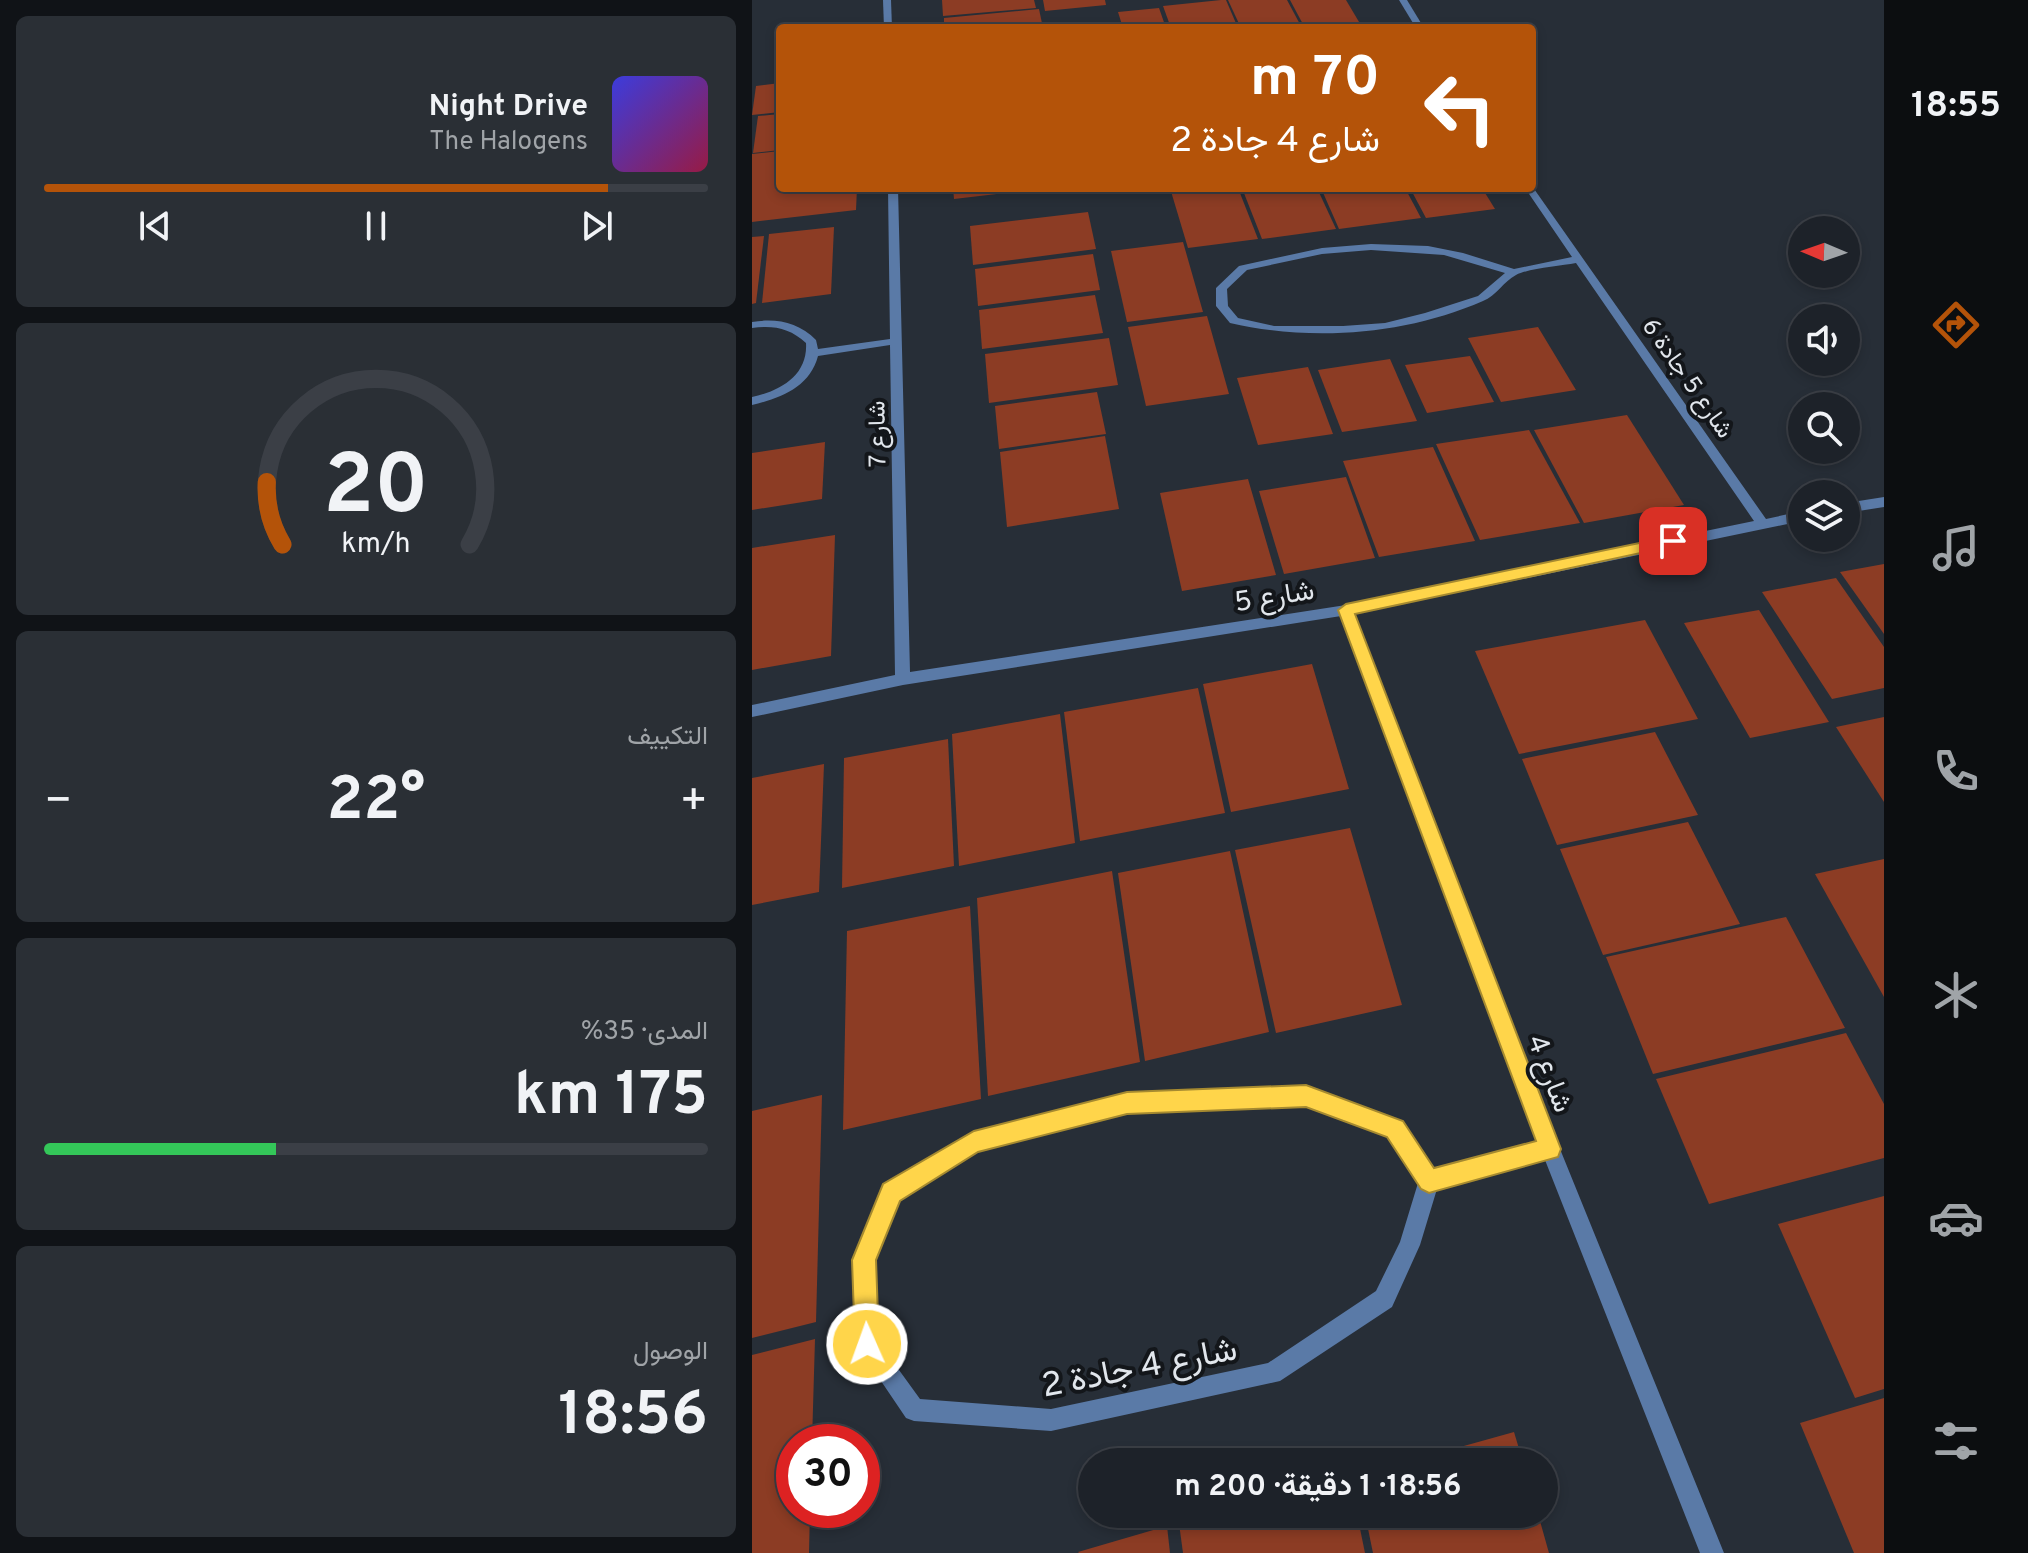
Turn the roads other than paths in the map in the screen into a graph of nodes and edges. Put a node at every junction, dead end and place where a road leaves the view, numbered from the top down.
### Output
1 (887, 0) edge
2 (1403, 0) edge
3 (888, 24) edge
4 (1418, 24) edge
5 (893, 192) edge
6 (1533, 192) edge
7 (1579, 259) junction
8 (1513, 272) junction
9 (752, 325) edge
10 (897, 341) junction
11 (814, 353) junction
12 (752, 401) edge
13 (1884, 502) edge
14 (1860, 506) edge
15 (1788, 518) edge
16 (1762, 523) junction
17 (1346, 610) junction
18 (903, 679) junction
19 (752, 711) edge
20 (1550, 1149) junction
21 (1429, 1181) junction
22 (1712, 1553) edge

1 - 3 street
2 - 4 street
5 - 10 street, شارع 7
6 - 7 street, شارع 5 جادة 6
7 - 8 street
7 - 16 street, شارع 5 جادة 6
8 - 8 street
9 - 11 street
10 - 11 street
10 - 18 street, شارع 7
11 - 12 street
13 - 14 street
15 - 16 street, شارع 5
16 - 17 street, شارع 5
17 - 18 street, شارع 5
17 - 20 street, شارع 4
18 - 19 street, شارع 5
20 - 21 street
20 - 22 street, شارع 4
21 - 21 street, شارع 4 جادة 2

